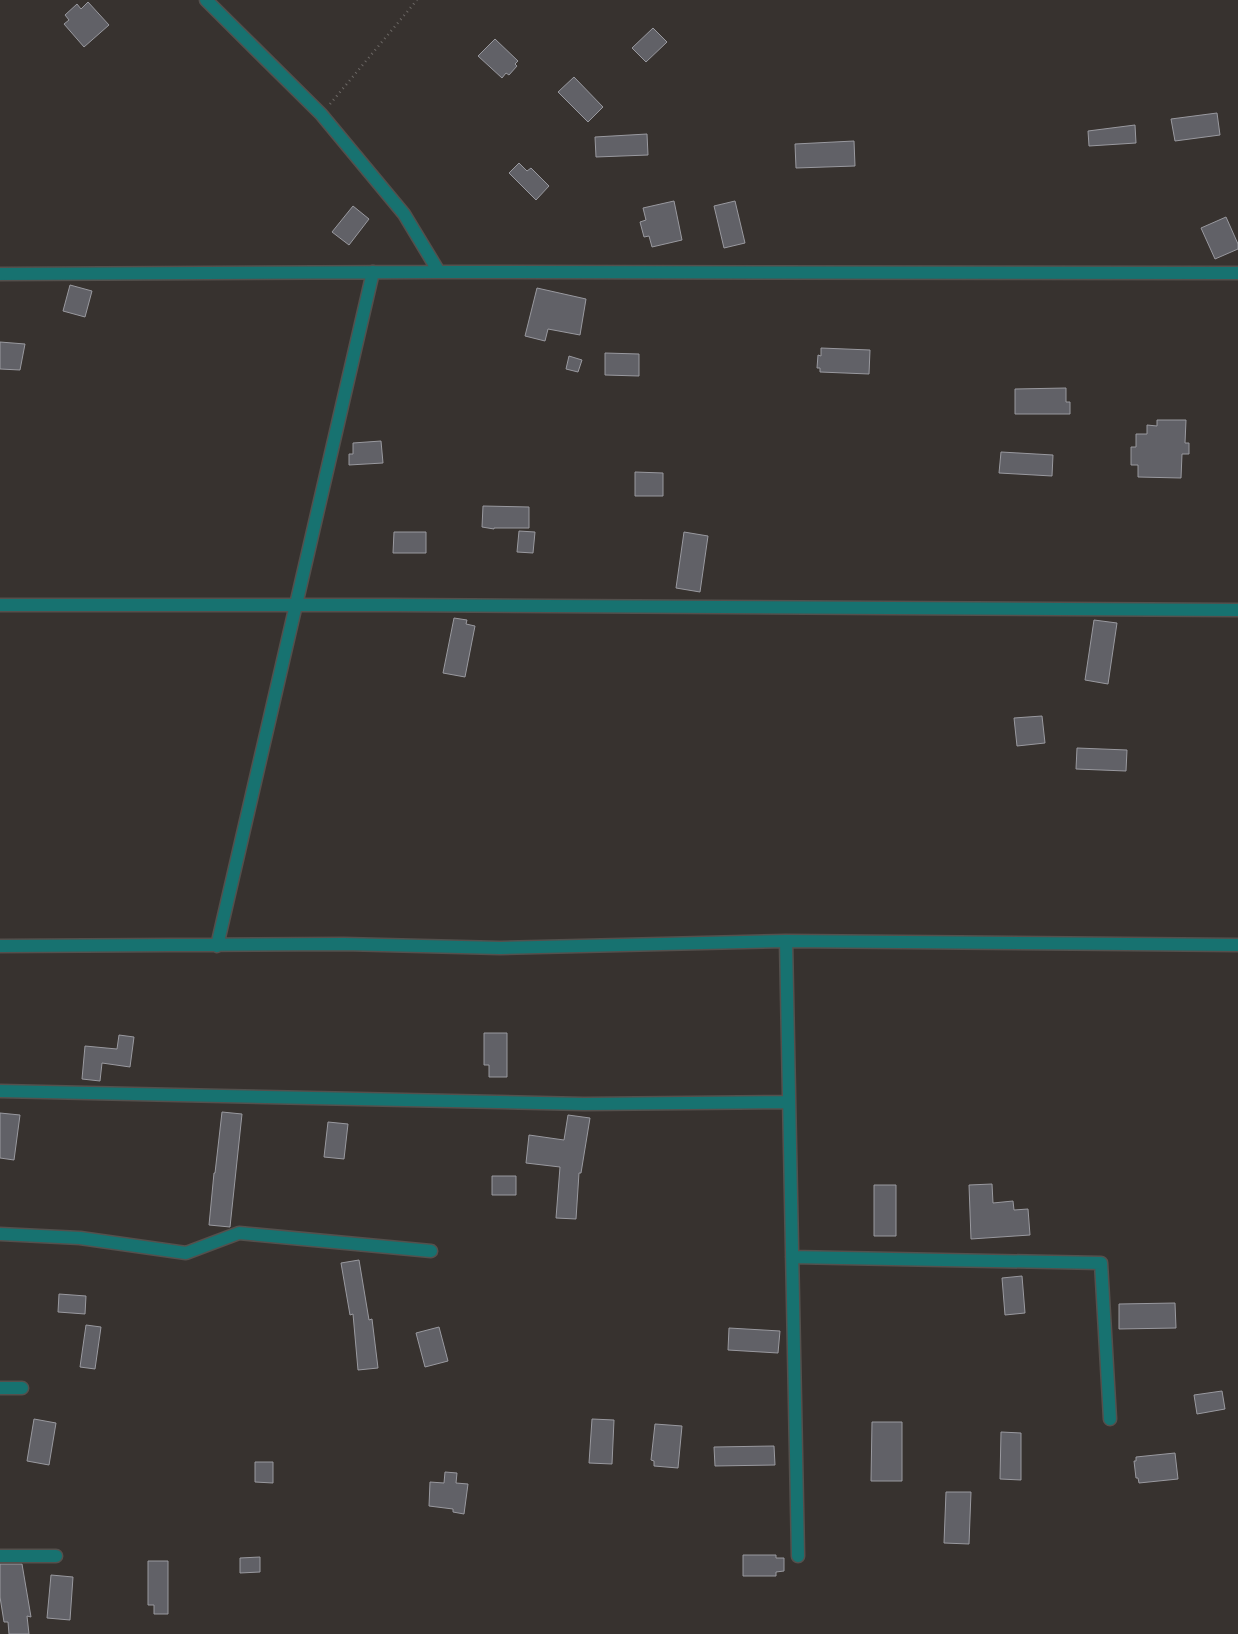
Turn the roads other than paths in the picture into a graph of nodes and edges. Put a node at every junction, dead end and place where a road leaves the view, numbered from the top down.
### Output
1 (206, 0) edge
2 (373, 272) junction
3 (439, 272) junction
4 (0, 274) edge
5 (1238, 274) edge
6 (0, 605) edge
7 (297, 605) junction
8 (1238, 610) edge
9 (786, 940) junction
10 (1238, 945) edge
11 (0, 946) edge
12 (217, 946) junction
13 (0, 1091) edge
14 (789, 1102) junction
15 (0, 1234) edge
16 (431, 1251) dead end
17 (792, 1256) junction
18 (0, 1388) edge
19 (22, 1388) dead end
20 (1110, 1419) dead end
21 (0, 1556) edge
22 (56, 1556) dead end
23 (798, 1556) dead end

1 - 3 street
2 - 3 street
2 - 4 street
2 - 7 street
3 - 5 street
6 - 7 street
7 - 8 street
7 - 12 street
9 - 10 street
9 - 12 street
9 - 14 street
11 - 12 street
13 - 14 street
14 - 17 street
15 - 16 street
17 - 20 street
17 - 23 street
18 - 19 street
21 - 22 street

